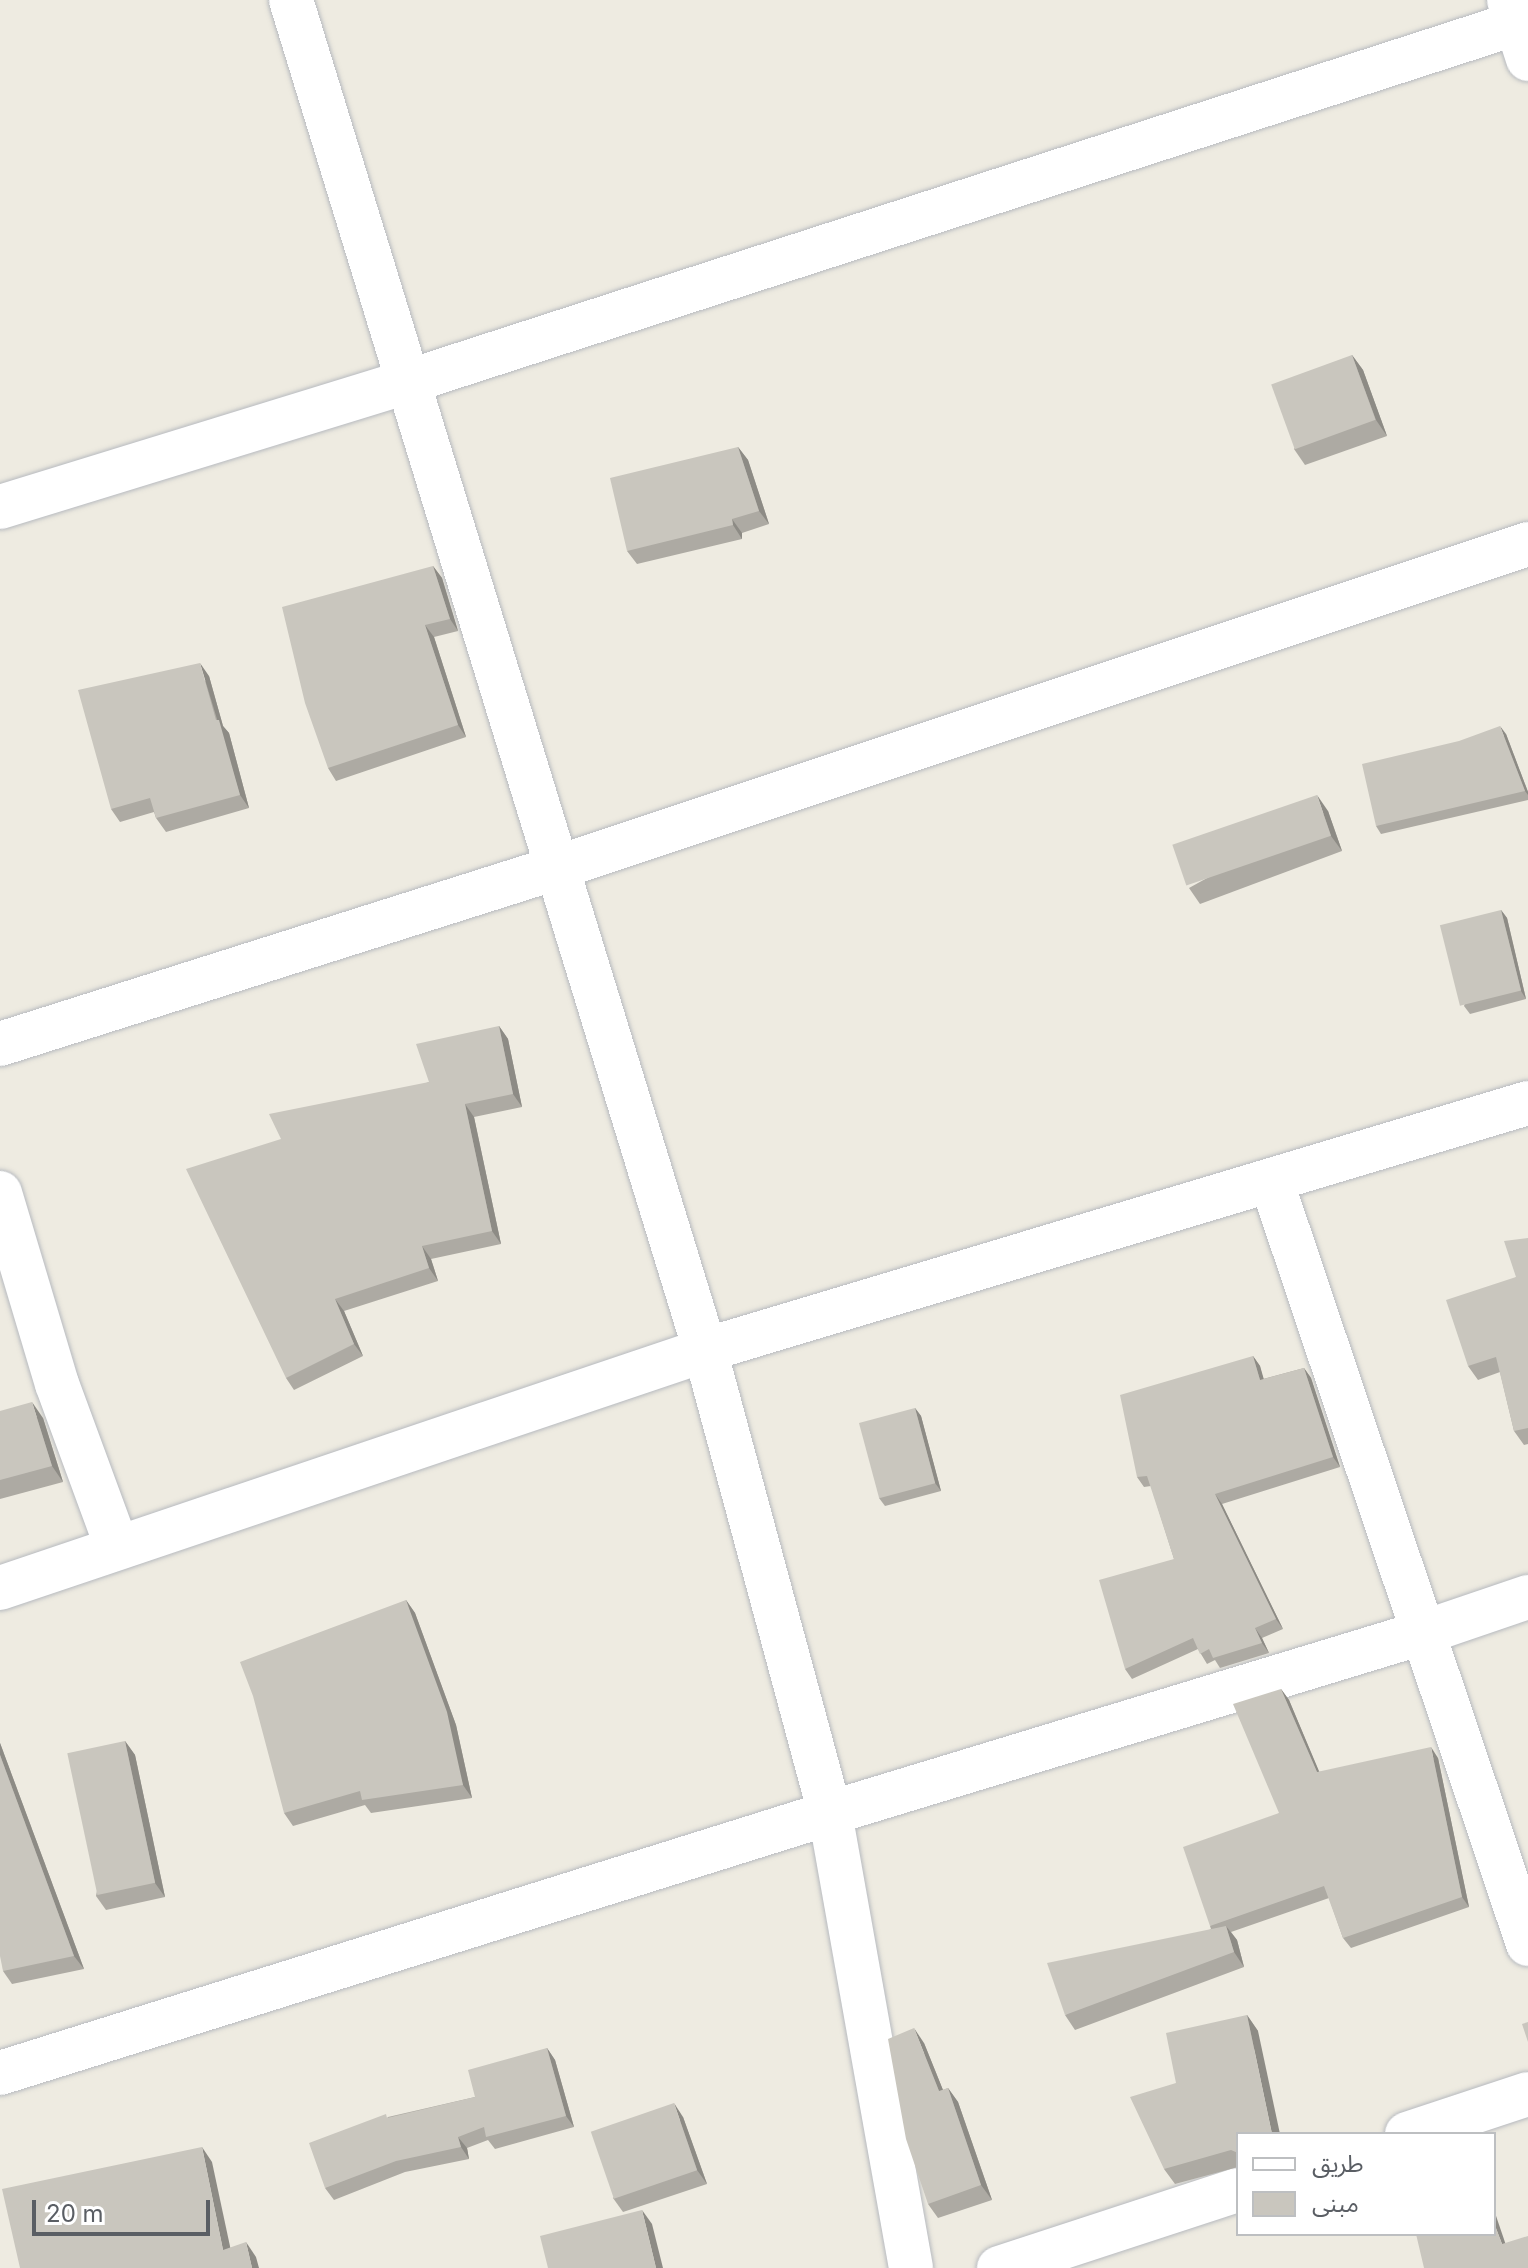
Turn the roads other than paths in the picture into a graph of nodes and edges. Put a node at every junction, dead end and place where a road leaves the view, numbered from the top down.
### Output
1 (291, 0) edge
2 (1518, 27) edge
3 (410, 381) junction
4 (0, 507) edge
5 (1528, 544) edge
6 (556, 868) junction
7 (0, 1044) edge
8 (1528, 1103) edge
9 (1271, 1180) junction
10 (0, 1193) edge
11 (705, 1350) junction
12 (117, 1547) junction
13 (0, 1588) edge
14 (1528, 1597) edge
15 (1425, 1632) junction
16 (830, 1813) junction
17 (1528, 1944) edge
18 (0, 2073) edge
19 (1528, 2094) edge
20 (1413, 2132) edge
21 (1236, 2191) edge
22 (911, 2268) edge
23 (999, 2268) edge

1 - 3 street
2 - 3 street
3 - 4 street
3 - 6 street
5 - 6 street
6 - 7 street
6 - 11 street
8 - 9 street
9 - 11 street
9 - 15 street
10 - 12 street
11 - 12 street
11 - 16 street
12 - 13 street
14 - 15 street
15 - 16 street
15 - 17 street
16 - 18 street
16 - 22 street
19 - 20 street
21 - 23 street

